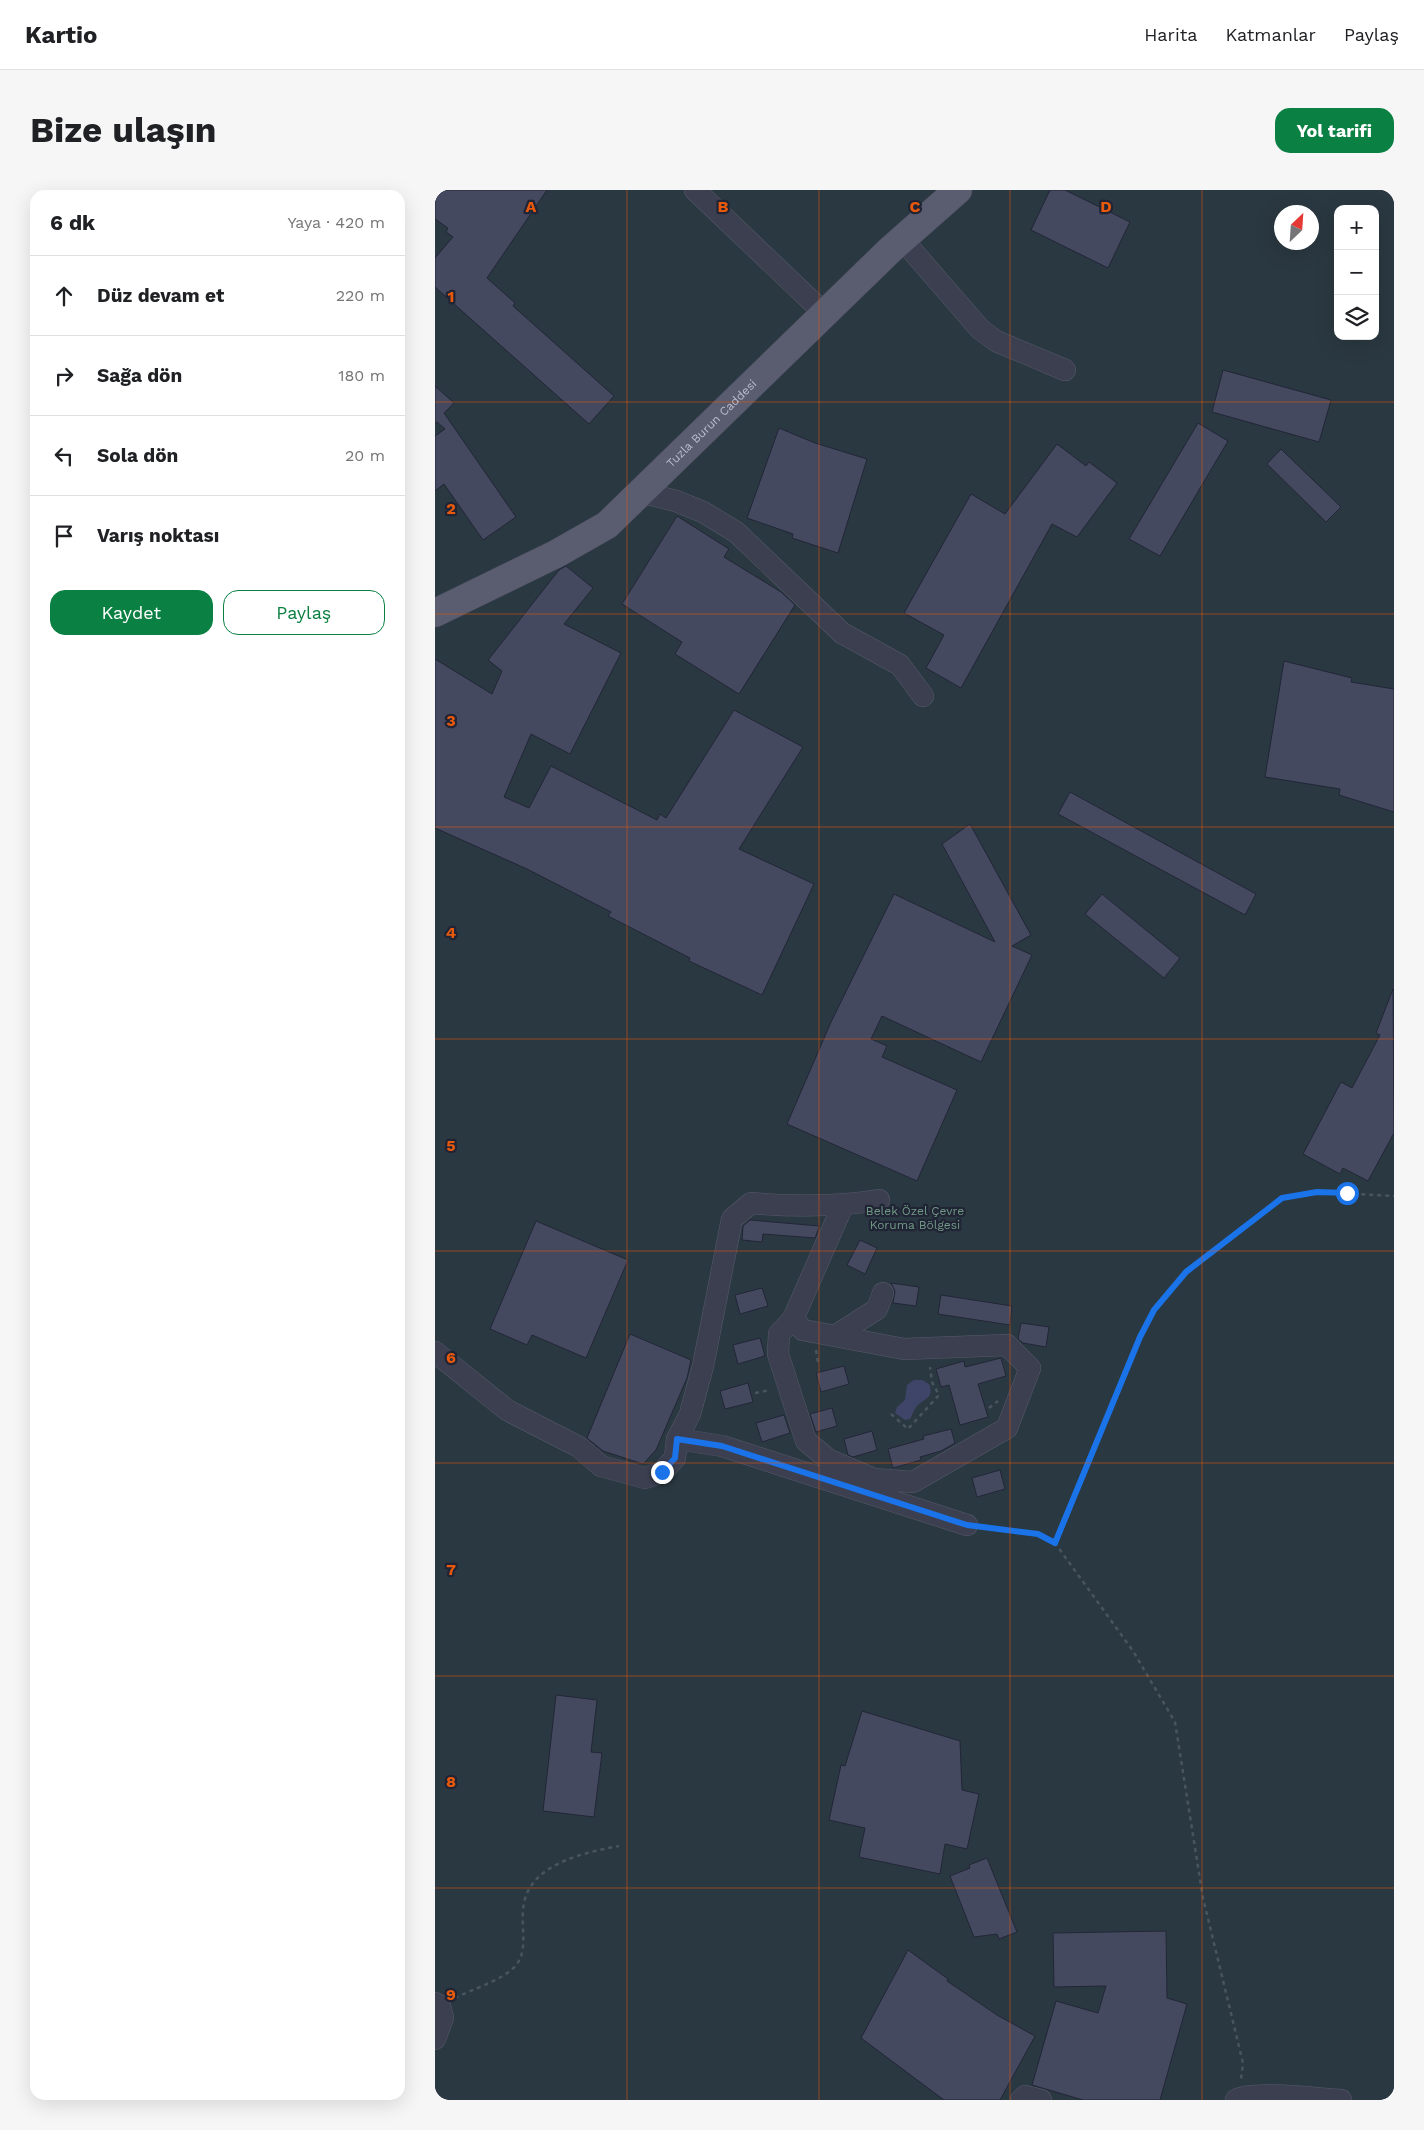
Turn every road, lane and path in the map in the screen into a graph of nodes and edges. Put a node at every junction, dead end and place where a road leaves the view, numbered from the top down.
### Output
1 (695, 190) edge
2 (958, 190) edge
3 (902, 239) junction
4 (824, 313) junction
5 (1065, 370) dead end
6 (640, 492) junction
7 (435, 614) edge
8 (923, 696) dead end
9 (1394, 1196) edge
10 (879, 1200) dead end
11 (843, 1205) junction
12 (883, 1293) dead end
13 (793, 1319) junction
14 (835, 1336) junction
15 (928, 1348) junction
16 (435, 1352) edge
17 (891, 1414) dead end
18 (677, 1439) junction
19 (967, 1525) joint
20 (1055, 1543) junction
21 (619, 1846) dead end
22 (438, 2004) edge
23 (435, 2039) edge
24 (1238, 2099) edge
25 (1021, 2100) edge
26 (1041, 2100) edge
27 (1341, 2100) edge

1 - 4 street
2 - 3 main road, Tuzla Burun Caddesi
3 - 4 main road, Tuzla Burun Caddesi
3 - 5 street
4 - 6 main road, Tuzla Burun Caddesi
6 - 7 main road, Tuzla Burun Caddesi
6 - 8 street
9 - 20 path
10 - 11 street
11 - 13 street
11 - 18 street
12 - 14 street
13 - 14 street
13 - 15 street
14 - 15 street
15 - 17 path
16 - 18 street
18 - 19 street
19 - 20 path
20 - 24 path
21 - 22 path
22 - 23 street
24 - 27 street
25 - 26 street

